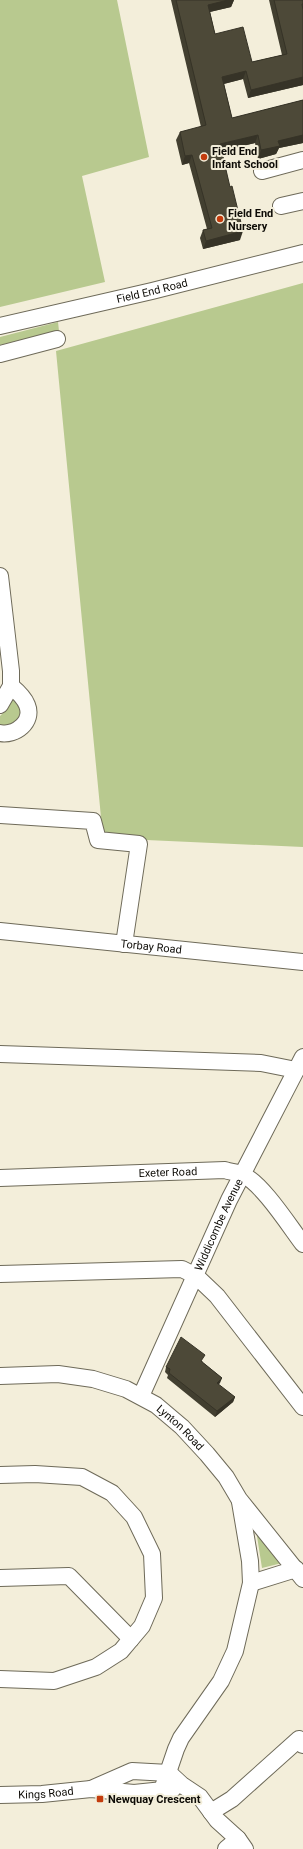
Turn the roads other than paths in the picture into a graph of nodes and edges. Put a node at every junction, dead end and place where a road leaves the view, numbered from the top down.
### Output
1 (303, 160) edge
2 (262, 171) dead end
3 (303, 201) edge
4 (281, 206) dead end
5 (303, 253) edge
6 (0, 326) edge
7 (57, 339) dead end
8 (0, 354) edge
9 (0, 576) edge
10 (11, 686) junction
11 (0, 705) edge
12 (0, 733) edge
13 (0, 815) edge
14 (0, 931) edge
15 (124, 944) junction
16 (303, 962) edge
17 (0, 1054) edge
18 (299, 1072) edge
19 (242, 1174) junction
20 (0, 1178) edge
21 (303, 1244) edge
22 (0, 1274) edge
23 (196, 1276) junction
24 (0, 1376) edge
25 (141, 1396) junction
26 (303, 1407) edge
27 (0, 1475) edge
28 (239, 1498) junction
29 (300, 1574) edge
30 (0, 1578) edge
31 (251, 1582) junction
32 (131, 1639) junction
33 (0, 1679) edge
34 (303, 1745) edge
35 (169, 1773) junction
36 (182, 1785) junction
37 (91, 1789) junction
38 (162, 1790) junction
39 (0, 1795) edge
40 (211, 1812) junction
41 (236, 1846) edge

1 - 2 street
3 - 4 street
5 - 6 street, Field End Road
7 - 8 street
9 - 10 street
10 - 11 street
10 - 12 street
13 - 15 street
14 - 15 street, Torbay Road
15 - 16 street, Torbay Road
17 - 18 street
18 - 19 street, Widdicombe Avenue
19 - 20 street, Exeter Road
19 - 21 street, Exeter Road
19 - 23 street, Widdicombe Avenue
22 - 23 street
23 - 25 street, Widdicombe Avenue
23 - 26 street
24 - 25 street, Lynton Road
25 - 28 street, Lynton Road
27 - 32 street
28 - 29 street, Lynton Road
28 - 31 street
29 - 31 street
30 - 32 street
31 - 35 street
32 - 33 street
34 - 40 street
35 - 36 street
35 - 37 street, Kings Road
35 - 38 street
36 - 38 street, Kings Road
36 - 40 street
37 - 38 street, Kings Road
37 - 39 street, Kings Road
40 - 41 street

